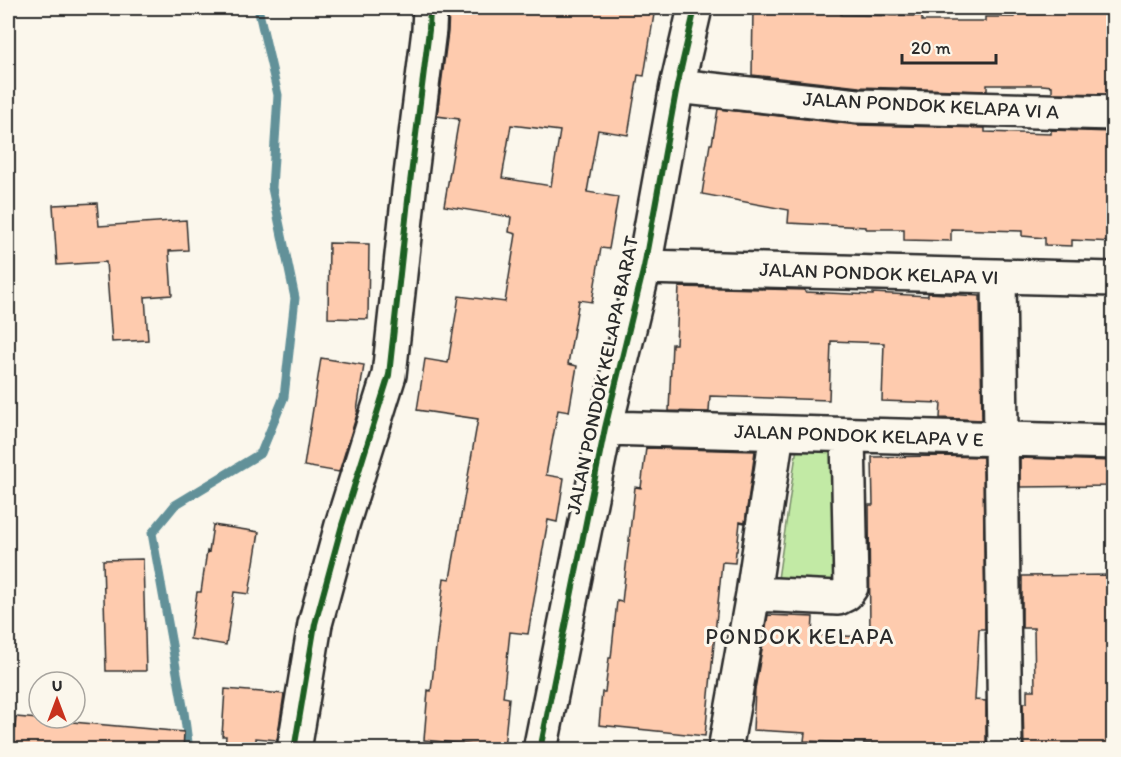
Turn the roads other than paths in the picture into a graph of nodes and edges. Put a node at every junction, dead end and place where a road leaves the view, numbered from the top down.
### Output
1 (430, 8) edge
2 (695, 8) edge
3 (677, 86) junction
4 (1113, 113) edge
5 (644, 267) junction
6 (999, 277) junction
7 (1113, 279) edge
8 (605, 428) junction
9 (777, 433) junction
10 (848, 435) junction
11 (1001, 439) junction
12 (1113, 442) edge
13 (753, 594) junction
14 (294, 750) edge
15 (540, 750) edge
16 (725, 750) edge
17 (1005, 750) edge

1 - 14 street
2 - 3 street, JALAN PONDOK KELAPA BARAT
3 - 4 street, JALAN PONDOK KELAPA VI A
3 - 5 street, JALAN PONDOK KELAPA BARAT
5 - 6 street, JALAN PONDOK KELAPA VI
5 - 8 street, JALAN PONDOK KELAPA BARAT
6 - 7 street, JALAN PONDOK KELAPA VI
6 - 11 street
8 - 9 street, JALAN PONDOK KELAPA V E
8 - 15 street, JALAN PONDOK KELAPA BARAT
9 - 10 street, JALAN PONDOK KELAPA V E
9 - 13 street
10 - 11 street, JALAN PONDOK KELAPA V E
10 - 13 street
11 - 12 street, JALAN PONDOK KELAPA V E
11 - 17 street
13 - 16 street

